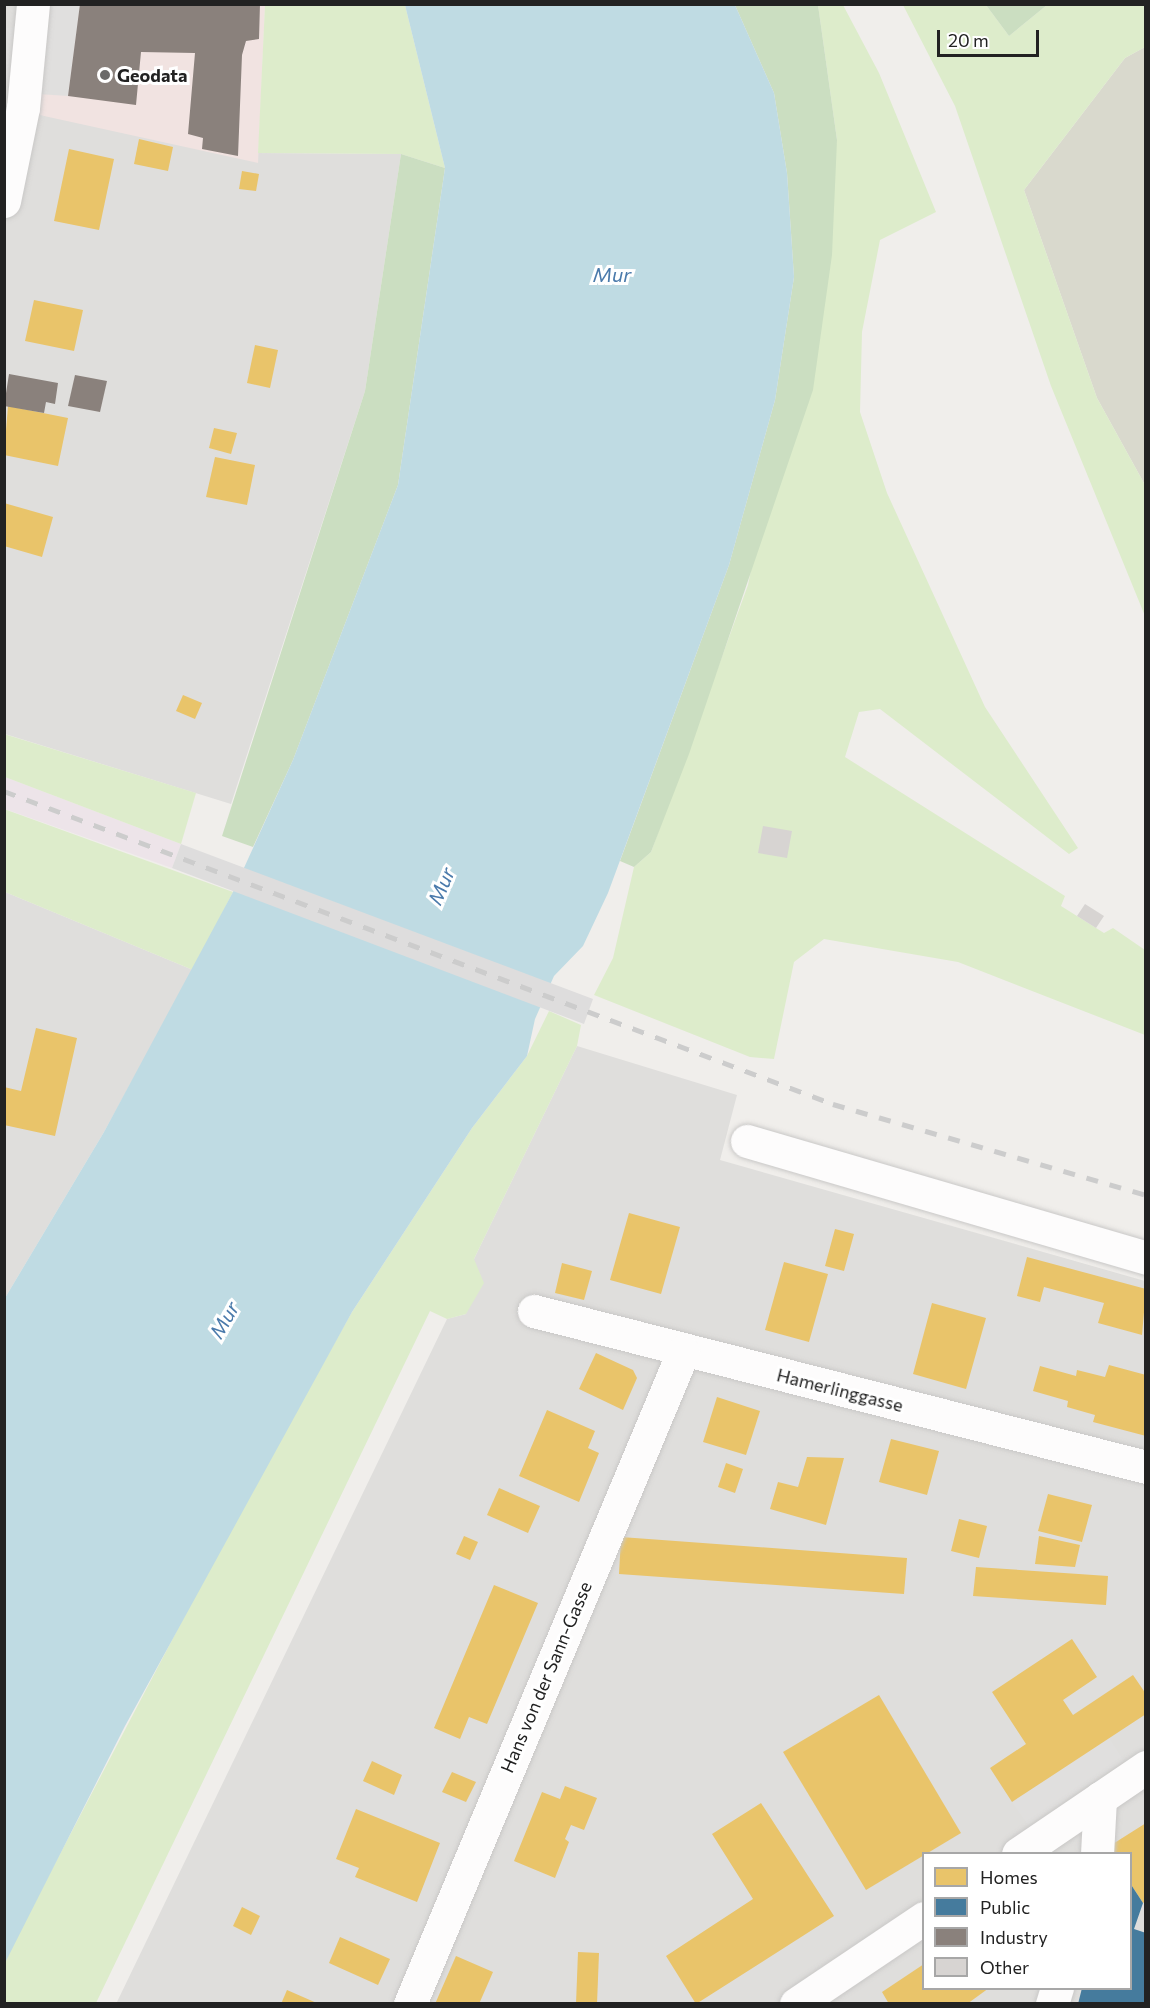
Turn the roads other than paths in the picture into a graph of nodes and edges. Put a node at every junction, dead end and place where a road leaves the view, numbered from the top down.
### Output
1 (33, 4) edge
2 (14, 108) edge
3 (4, 201) edge
4 (747, 1141) dead end
5 (1146, 1258) edge
6 (534, 1311) dead end
7 (683, 1352) junction
8 (1146, 1467) edge
9 (1146, 1767) edge
10 (1100, 1798) junction
11 (1021, 1852) edge
12 (1097, 1852) edge
13 (922, 1919) edge
14 (410, 2004) edge
15 (796, 2004) edge

1 - 2 street
2 - 3 street
4 - 5 street
6 - 7 street, Hamerlinggasse
7 - 8 street, Hamerlinggasse
7 - 14 street, Hans von der Sann-Gasse
9 - 10 street
10 - 11 street
10 - 12 street
13 - 15 street

